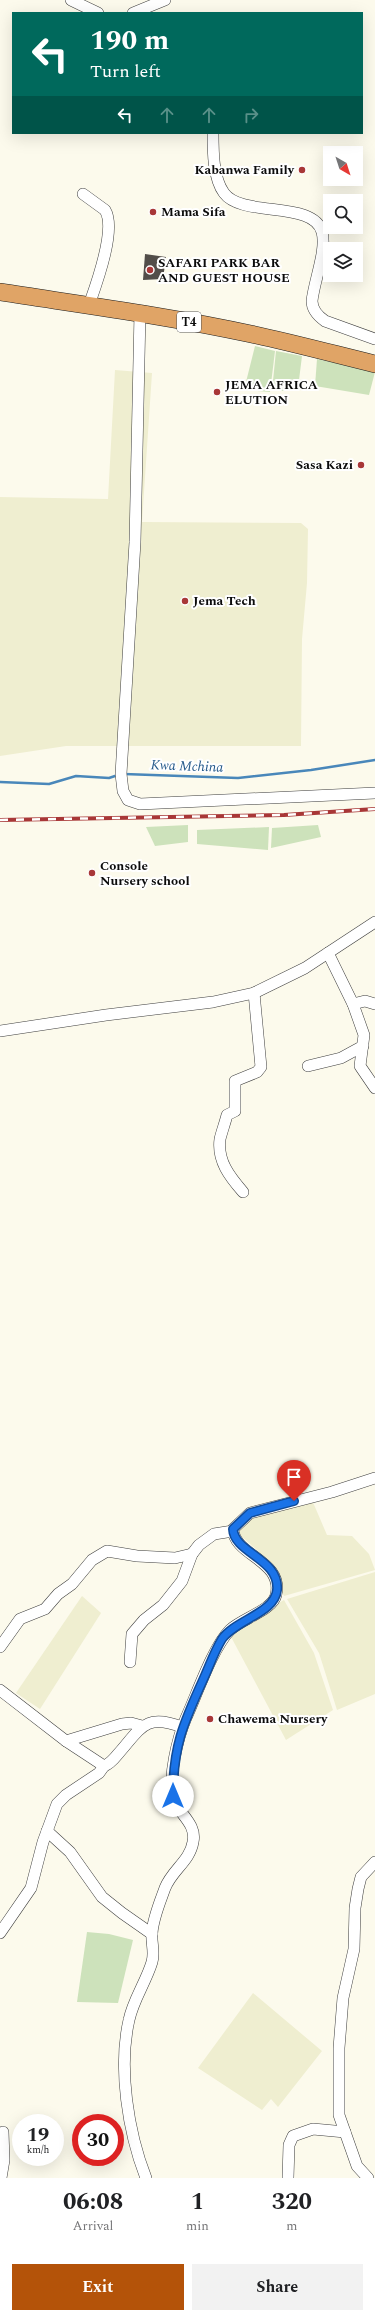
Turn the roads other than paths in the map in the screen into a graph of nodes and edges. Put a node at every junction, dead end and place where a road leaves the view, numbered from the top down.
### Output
1 (72, 0) edge
2 (165, 0) edge
3 (96, 12) edge
4 (135, 12) edge
5 (212, 134) edge
6 (83, 194) dead end
7 (0, 292) edge
8 (89, 305) junction
9 (140, 313) junction
10 (375, 339) edge
11 (375, 364) edge
12 (375, 793) edge
13 (375, 922) edge
14 (328, 953) junction
15 (254, 994) junction
16 (353, 1004) junction
17 (375, 1004) edge
18 (0, 1031) edge
19 (363, 1046) junction
20 (308, 1066) dead end
21 (375, 1088) edge
22 (243, 1192) dead end
23 (375, 1478) edge
24 (233, 1531) junction
25 (192, 1554) junction
26 (0, 1647) edge
27 (130, 1662) dead end
28 (0, 1690) edge
29 (142, 1726) junction
30 (182, 1727) junction
31 (66, 1741) junction
32 (104, 1766) junction
33 (47, 1831) junction
34 (375, 1862) edge
35 (0, 1933) edge
36 (152, 1934) junction
37 (3, 2132) dead end
38 (345, 2132) junction
39 (357, 2166) junction
40 (1, 2178) edge
41 (146, 2178) edge
42 (288, 2178) edge
43 (354, 2178) edge
44 (368, 2178) edge

1 - 3 street
2 - 4 street
5 - 10 street
6 - 8 street
7 - 8 highway, T4
8 - 9 highway, T4
9 - 11 highway, T4
9 - 12 street
13 - 14 street
14 - 15 street
14 - 16 street
15 - 18 street
15 - 22 street
16 - 17 street
16 - 19 street
19 - 20 street
19 - 21 street
23 - 24 street
24 - 25 street
24 - 30 street
25 - 26 street
25 - 27 street
28 - 31 street
29 - 30 street
29 - 31 street
29 - 32 street
30 - 36 street
31 - 32 street
32 - 33 street
33 - 35 street
33 - 36 street
34 - 38 street
36 - 41 street
37 - 40 street
38 - 39 street
38 - 42 street
39 - 43 street
39 - 44 street

